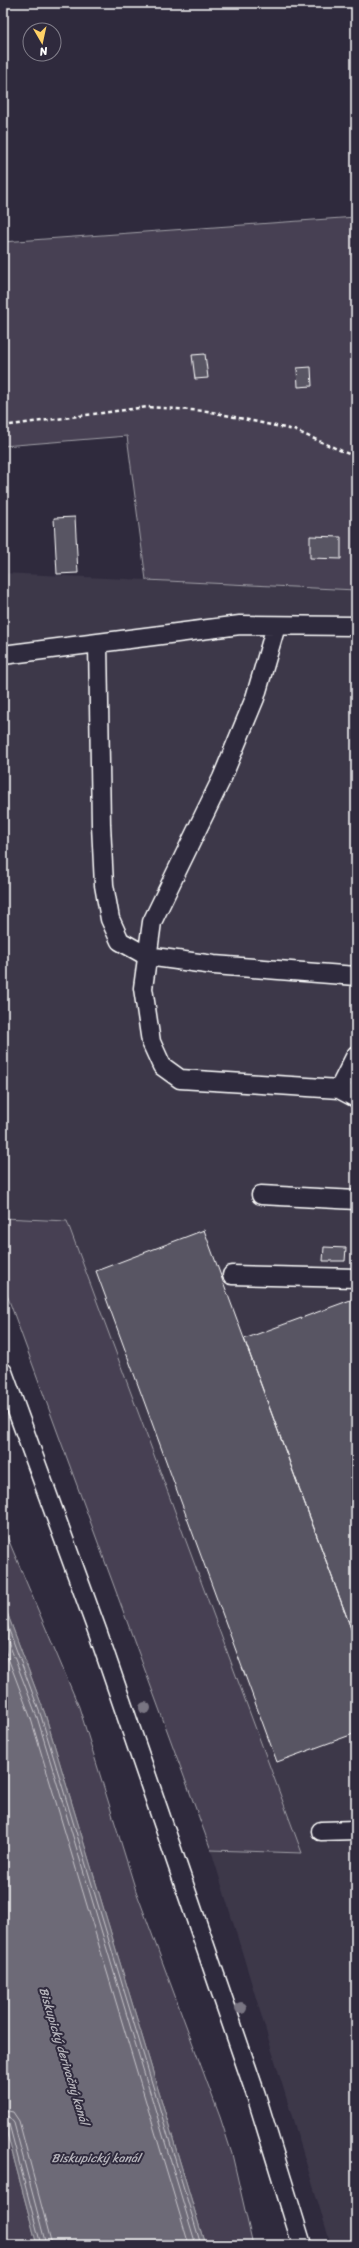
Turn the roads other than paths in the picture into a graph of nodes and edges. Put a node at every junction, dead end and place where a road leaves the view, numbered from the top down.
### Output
1 (276, 626) junction
2 (356, 626) edge
3 (98, 643) junction
4 (3, 655) edge
5 (147, 956) junction
6 (356, 976) edge
7 (356, 1055) edge
8 (339, 1089) junction
9 (356, 1098) edge
10 (261, 1195) dead end
11 (356, 1200) edge
12 (232, 1275) dead end
13 (356, 1278) edge
14 (3, 1372) edge
15 (356, 1830) edge
16 (321, 1831) dead end
17 (302, 2245) edge

1 - 2 lane
1 - 3 lane
1 - 5 lane
3 - 4 lane
3 - 5 lane
5 - 6 lane
5 - 8 lane
7 - 8 lane
8 - 9 lane
10 - 11 lane
12 - 13 lane
14 - 17 lane
15 - 16 lane

